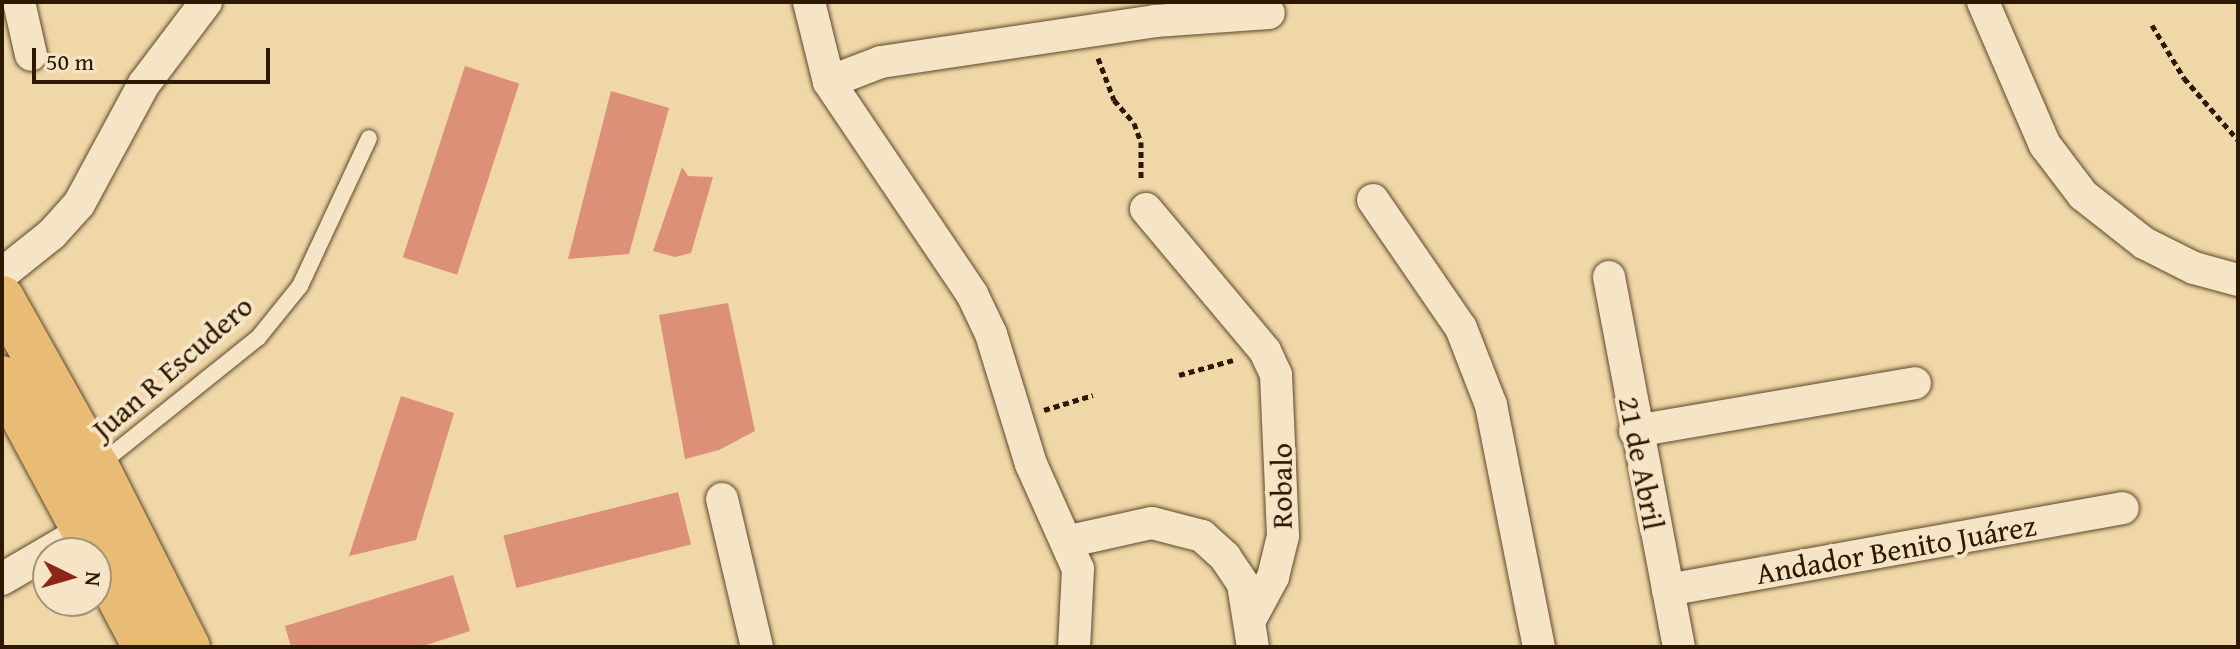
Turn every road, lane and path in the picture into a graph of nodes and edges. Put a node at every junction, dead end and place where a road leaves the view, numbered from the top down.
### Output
1 (19, 2) edge
2 (206, 2) edge
3 (809, 2) edge
4 (1983, 2) edge
5 (1154, 12) edge
6 (1269, 13) dead end
7 (2152, 25) dead end
8 (1089, 30) junction
9 (31, 55) dead end
10 (829, 82) junction
11 (369, 138) dead end
12 (2238, 140) edge
13 (1373, 200) dead end
14 (1146, 209) joint
15 (2, 274) edge
16 (1609, 277) dead end
17 (2238, 280) edge
18 (2, 298) edge
19 (1265, 351) junction
20 (1179, 375) dead end
21 (2, 378) edge
22 (1915, 383) dead end
23 (1093, 395) dead end
24 (1015, 419) junction
25 (1635, 431) junction
26 (97, 467) junction
27 (722, 499) dead end
28 (2123, 508) dead end
29 (87, 537) edge
30 (1070, 541) junction
31 (32, 568) edge
32 (2, 579) edge
33 (112, 584) edge
34 (1668, 590) junction
35 (1252, 632) edge
36 (145, 647) edge
37 (188, 647) edge
38 (757, 647) edge
39 (1074, 647) edge
40 (1539, 647) edge
41 (1679, 647) edge

1 - 9 street
2 - 15 street
3 - 10 street
4 - 17 street
5 - 6 street
5 - 8 street
7 - 12 path
8 - 10 street
8 - 14 path
10 - 24 street
11 - 26 lane, Juan R Escudero
13 - 40 street
14 - 19 street
16 - 25 street, 21 de Abril
18 - 26 main road
19 - 20 path
19 - 35 street, Robalo
21 - 29 main road
22 - 25 street
23 - 24 path
24 - 30 street
25 - 34 street, 21 de Abril
26 - 37 main road
27 - 38 street
28 - 34 street, Andador Benito Juárez
30 - 35 street
30 - 39 street
31 - 32 street
33 - 36 main road
34 - 41 street, 21 de Abril

